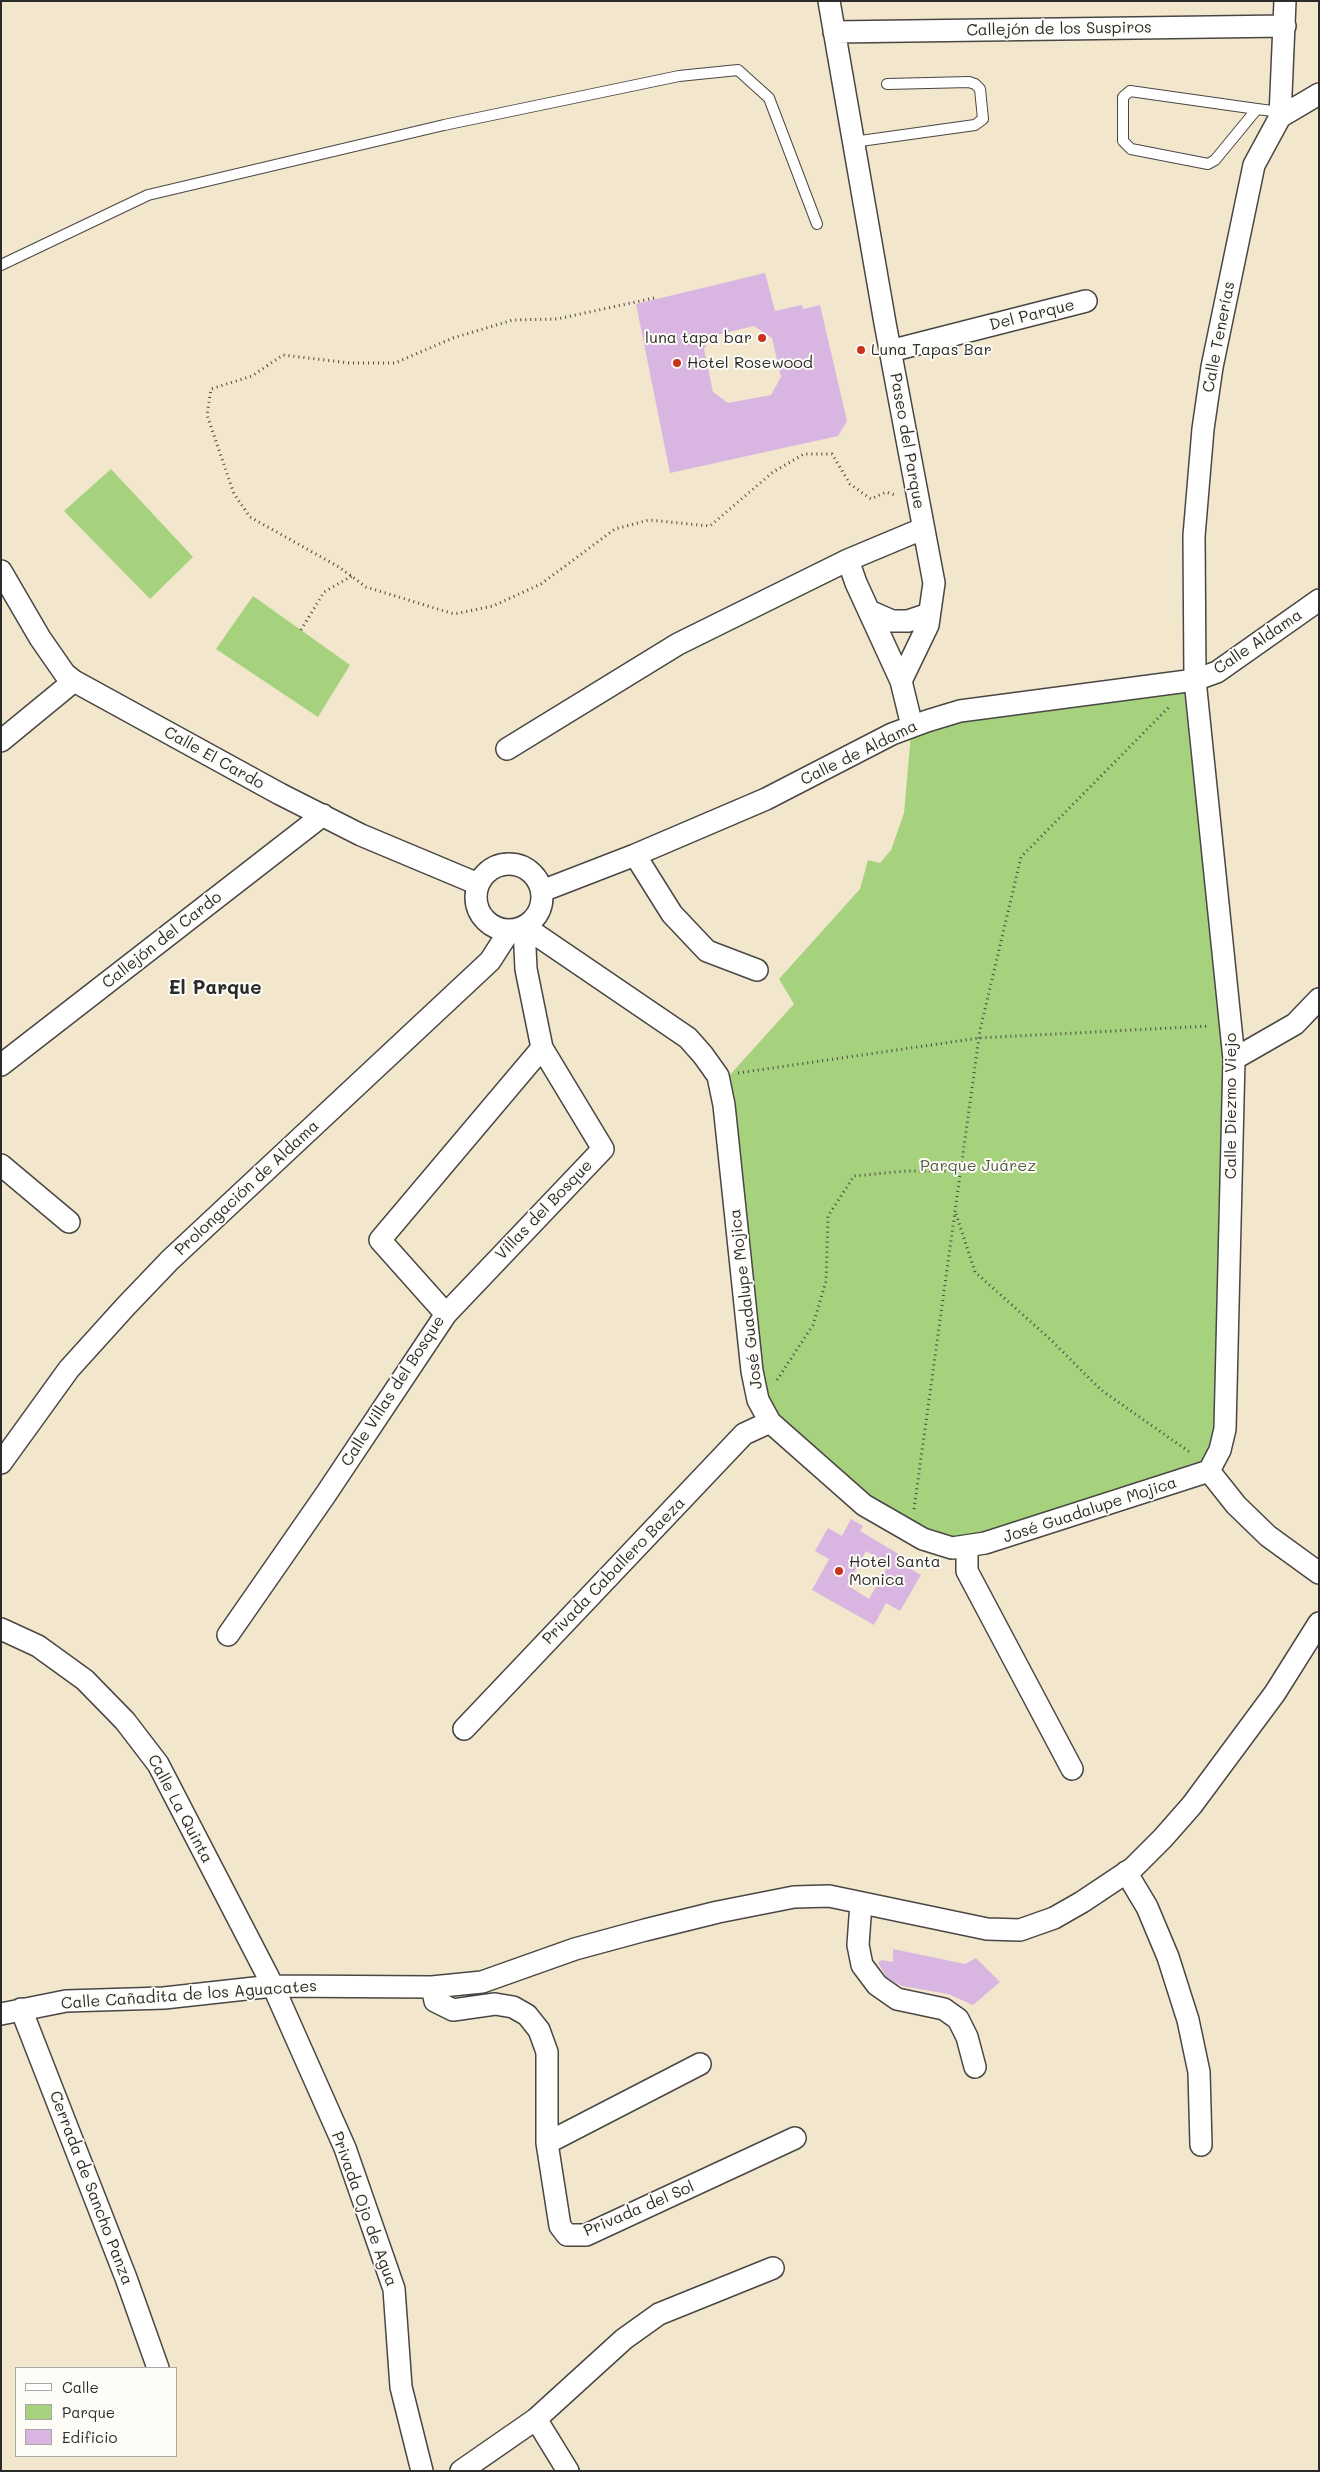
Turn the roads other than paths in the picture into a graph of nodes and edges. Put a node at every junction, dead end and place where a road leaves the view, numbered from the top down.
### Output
1 (829, 1) edge
2 (1285, 1) edge
3 (1285, 26) junction
4 (834, 32) junction
5 (887, 84) dead end
6 (1319, 94) edge
7 (1257, 109) junction
8 (1280, 115) junction
9 (853, 142) junction
10 (817, 224) dead end
11 (1, 265) edge
12 (1086, 301) dead end
13 (890, 351) junction
14 (922, 529) junction
15 (848, 560) junction
16 (1, 570) edge
17 (1319, 600) edge
18 (869, 611) junction
19 (929, 614) junction
20 (901, 680) junction
21 (1195, 680) junction
22 (74, 681) junction
23 (912, 726) junction
24 (1, 741) edge
25 (507, 749) dead end
26 (323, 814) junction
27 (635, 855) junction
28 (478, 884) junction
29 (542, 891) junction
30 (519, 928) junction
31 (757, 970) dead end
32 (1319, 999) edge
33 (542, 1048) junction
34 (1234, 1059) junction
35 (1, 1065) edge
36 (1, 1165) edge
37 (69, 1222) dead end
38 (446, 1314) junction
39 (770, 1422) junction
40 (1, 1463) edge
41 (1209, 1471) junction
42 (967, 1546) junction
43 (1319, 1573) edge
44 (1319, 1623) edge
45 (1, 1629) edge
46 (228, 1635) dead end
47 (464, 1729) dead end
48 (1072, 1768) dead end
49 (1126, 1872) junction
50 (861, 1903) junction
51 (273, 1986) junction
52 (432, 1988) junction
53 (11, 2012) edge
54 (700, 2064) dead end
55 (975, 2067) dead end
56 (795, 2138) dead end
57 (547, 2143) junction
58 (1202, 2145) dead end
59 (773, 2268) dead end
60 (158, 2367) edge
61 (536, 2419) junction
62 (422, 2471) edge
63 (461, 2471) edge
64 (568, 2471) edge

1 - 4 street, Paseo del Parque
2 - 3 street, Calle Tenerías
3 - 4 street, Callejón de los Suspiros
3 - 8 street, Calle Tenerías
4 - 9 street, Paseo del Parque
5 - 9 lane
6 - 8 street
7 - 7 lane
7 - 8 lane
8 - 21 street, Calle Tenerías
9 - 13 street, Paseo del Parque
10 - 11 lane
12 - 13 street, Del Parque
13 - 14 street, Paseo del Parque
14 - 15 street
14 - 19 street, Paseo del Parque
15 - 18 street
15 - 25 street
16 - 22 street, Calle El Cardo
17 - 21 street, Calle Aldama
18 - 19 street
18 - 20 street
19 - 20 street, Paseo del Parque
20 - 23 street
21 - 23 street, Calle de Aldama
21 - 34 street, Calle Diezmo Viejo
22 - 24 street
22 - 26 street, Calle El Cardo
23 - 27 street, Calle de Aldama
26 - 28 street, Calle El Cardo
26 - 35 street, Callejón del Cardo
27 - 29 street, Calle de Aldama
27 - 31 street
28 - 29 street
28 - 30 street
29 - 30 street
30 - 33 street
30 - 39 street, José Guadalupe Mojica
30 - 40 street, Prolongación de Aldama
32 - 34 street
33 - 38 street, Villas del Bosque
33 - 38 street, Calle Villas del Bosque
34 - 41 street, Calle Diezmo Viejo
36 - 37 street
38 - 46 street, Calle Villas del Bosque
39 - 42 street, José Guadalupe Mojica
39 - 47 street, Privada Caballero Baeza
41 - 42 street, José Guadalupe Mojica
41 - 43 street
42 - 48 street
44 - 49 street, Calle Cañadita de los Aguacates
45 - 51 street, Calle La Quinta
49 - 50 street, Calle Cañadita de los Aguacates
49 - 58 street
50 - 52 street, Calle Cañadita de los Aguacates
50 - 55 street
51 - 52 street, Calle Cañadita de los Aguacates
51 - 53 street, Calle Cañadita de los Aguacates
51 - 62 street, Privada Ojo de Agua
52 - 57 street, Privada del Sol
53 - 60 street, Cerrada de Sancho Panza
54 - 57 street
56 - 57 street, Privada del Sol
59 - 61 street
61 - 63 street
61 - 64 street

